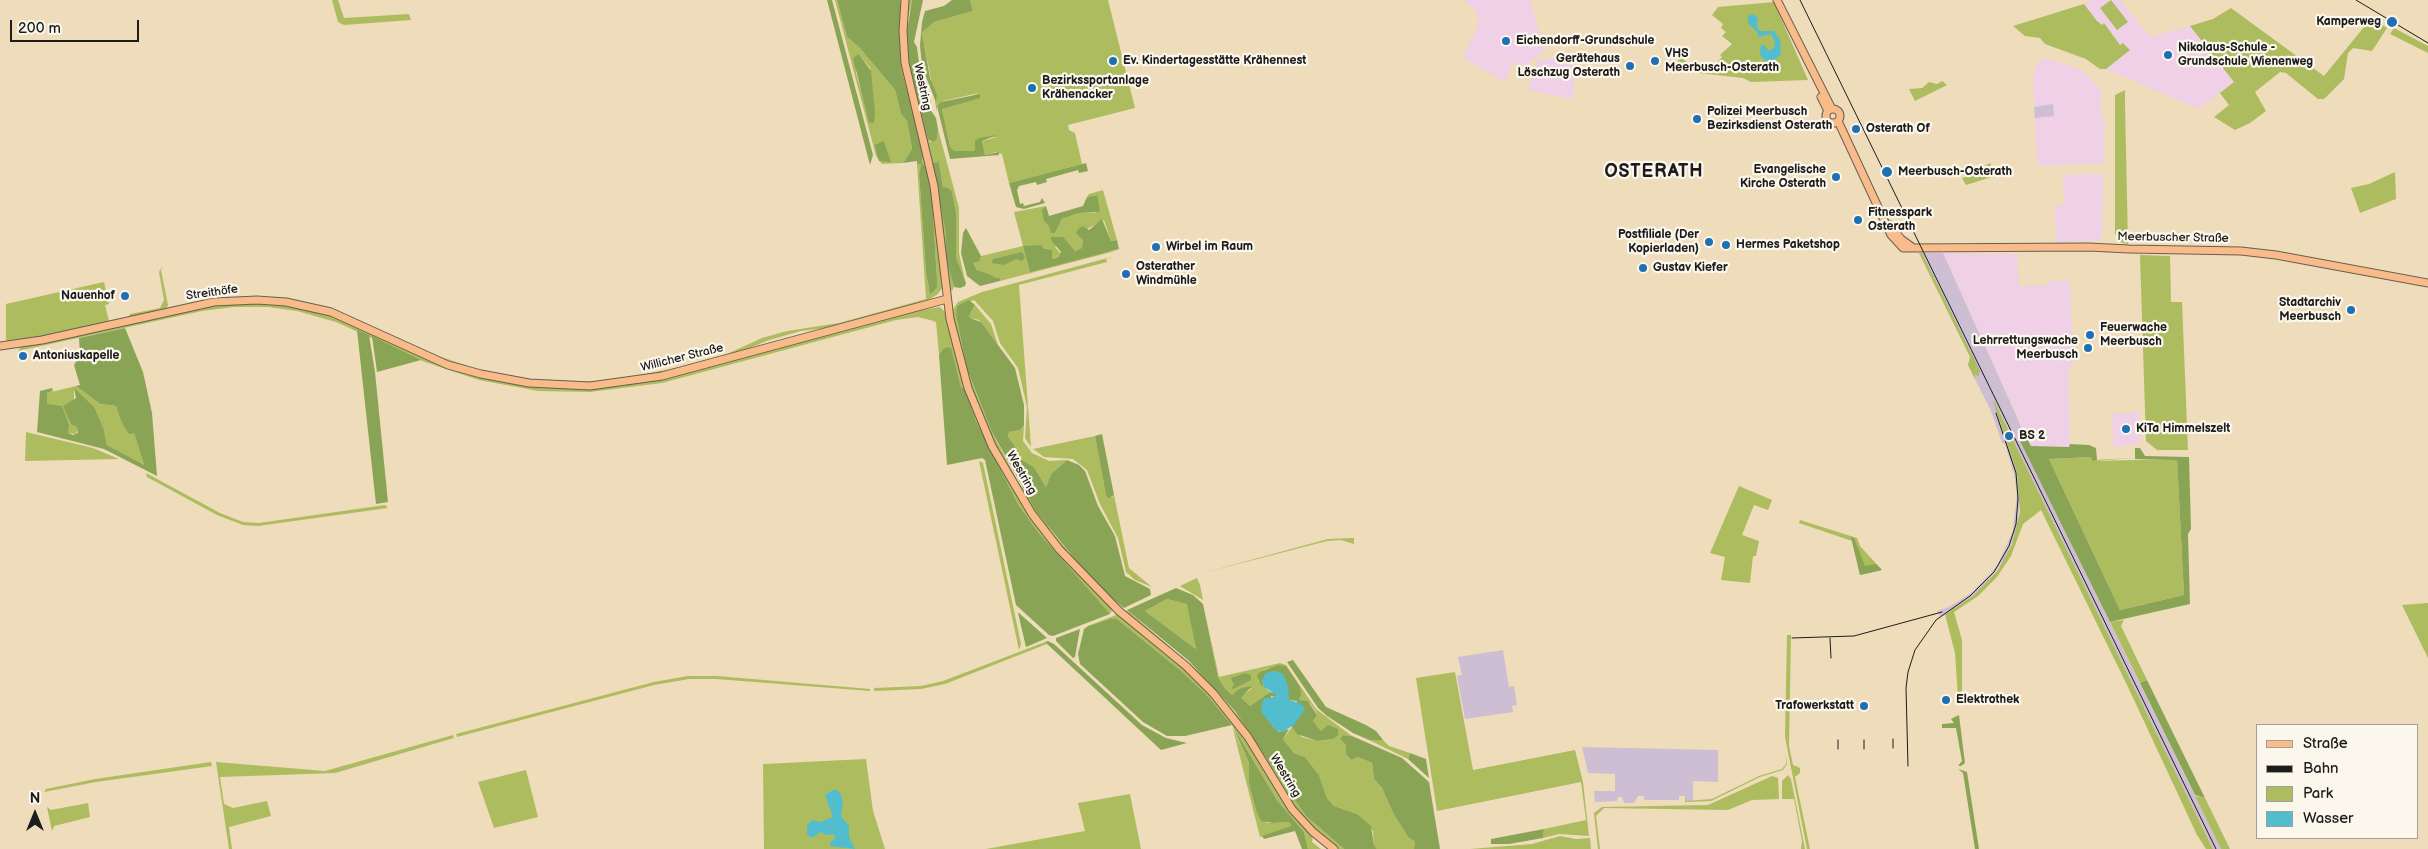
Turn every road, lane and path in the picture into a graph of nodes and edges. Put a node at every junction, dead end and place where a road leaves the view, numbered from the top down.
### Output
1 (905, 0) edge
2 (1777, 0) edge
3 (1830, 110) junction
4 (1836, 122) junction
5 (2428, 283) edge
6 (947, 299) junction
7 (0, 346) edge
8 (421, 353) joint
9 (1334, 849) edge

1 - 6 main road, Westring
2 - 3 main road
3 - 4 main road
3 - 4 main road
4 - 5 main road, Meerbuscher Straße
6 - 8 main road, Willicher Straße
6 - 9 main road, Westring
7 - 8 main road, Streithöfe

